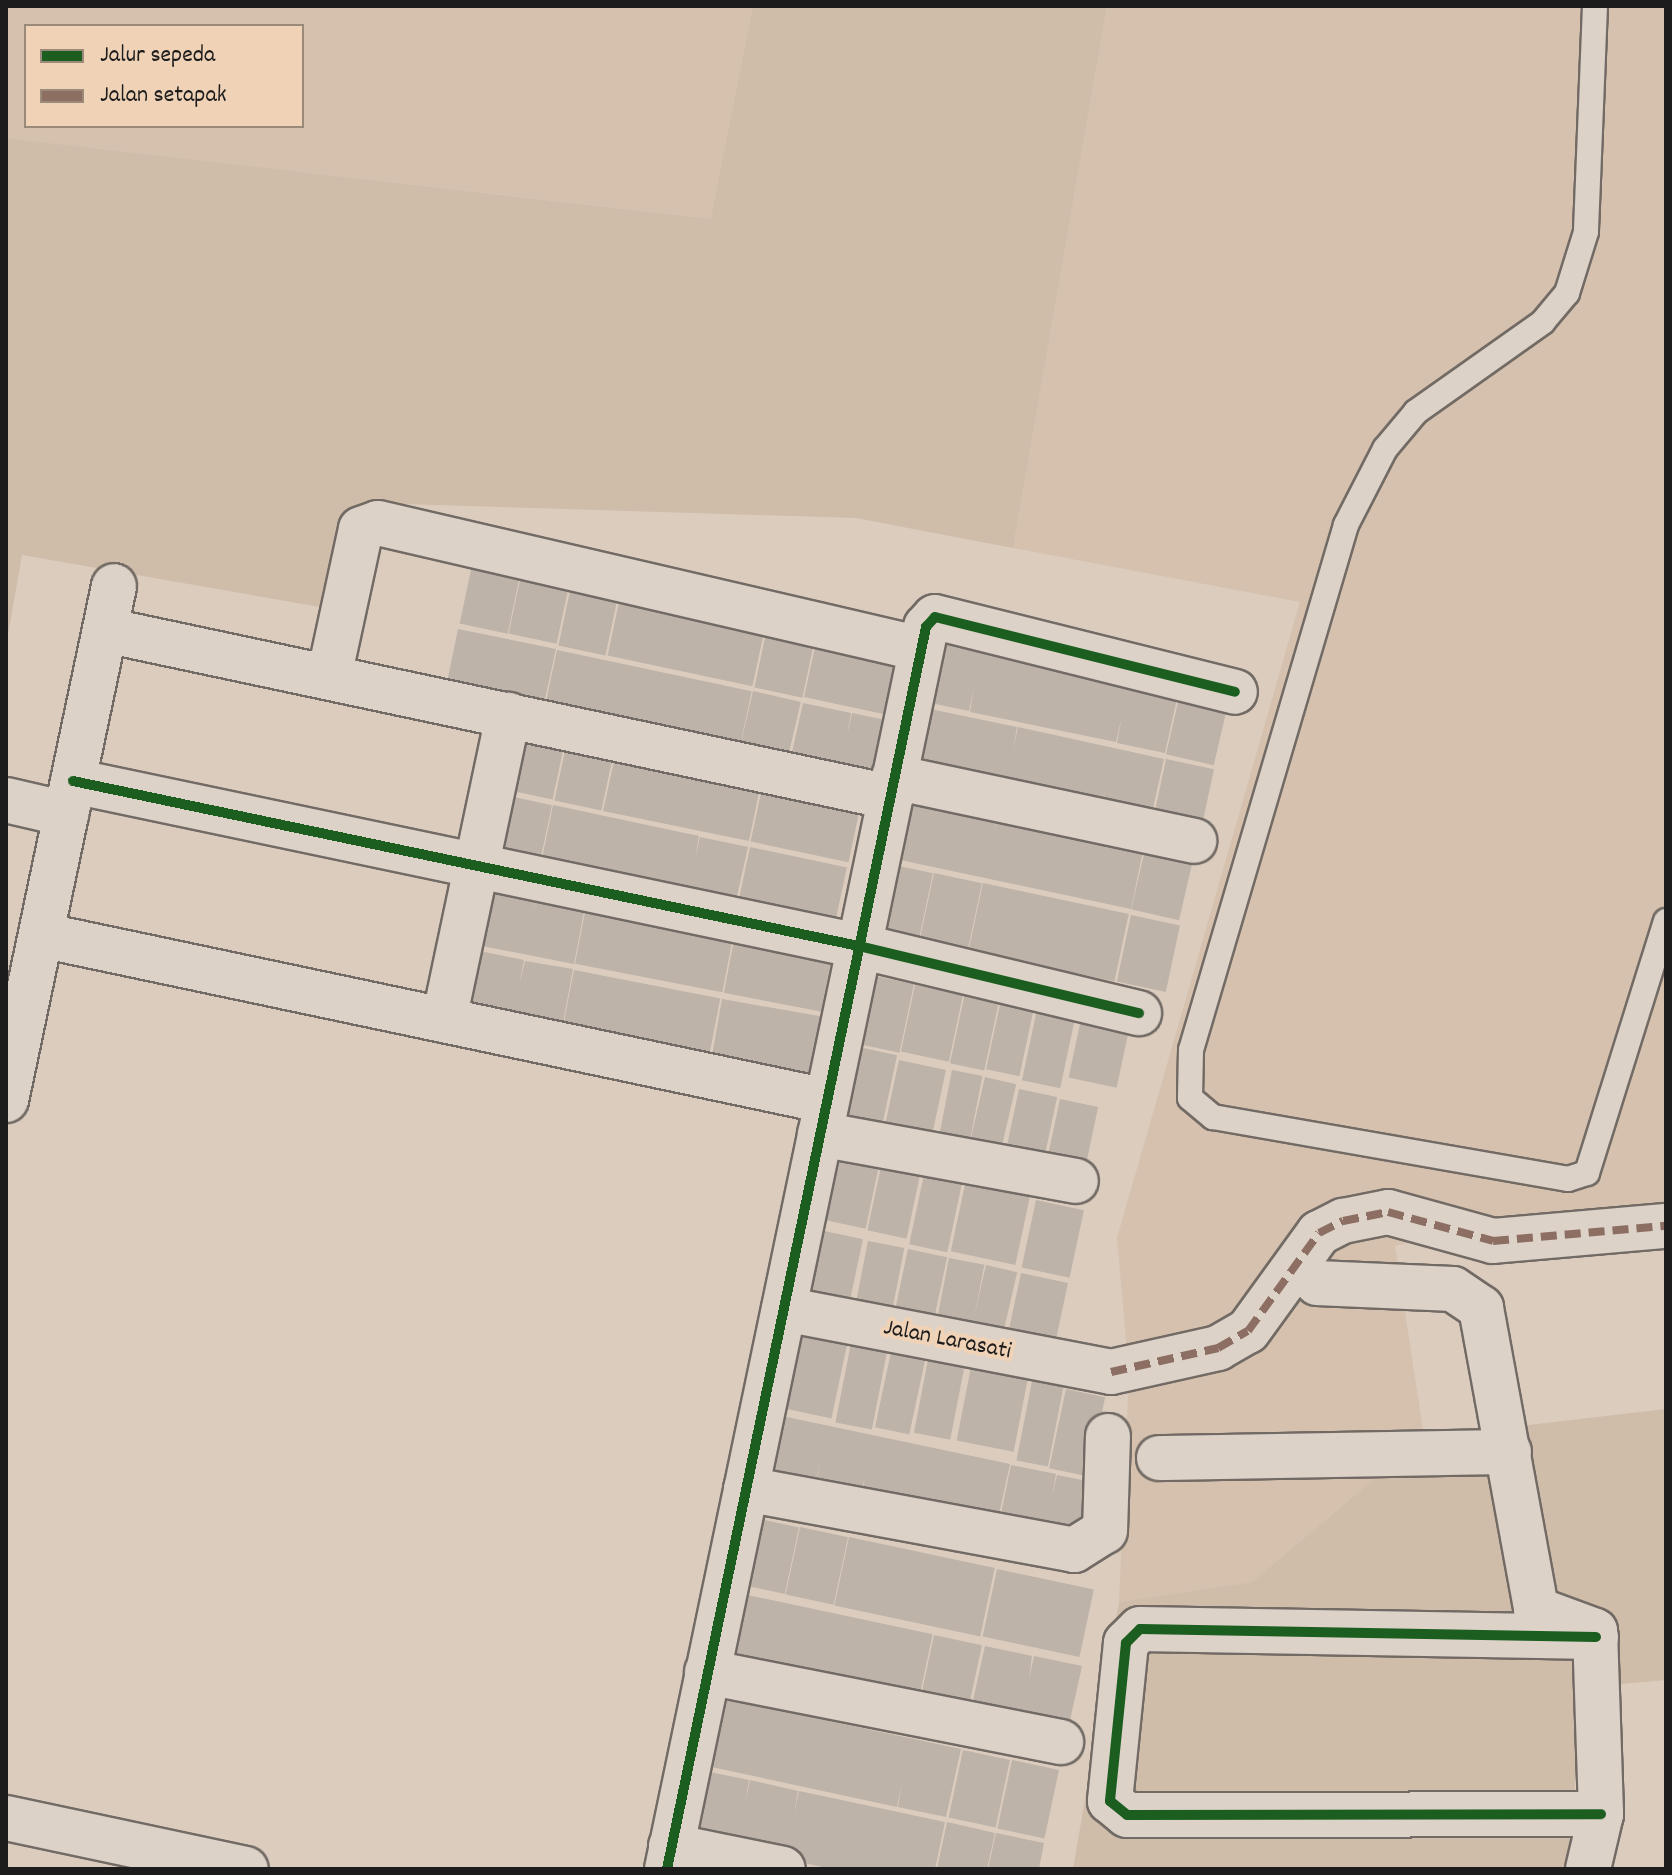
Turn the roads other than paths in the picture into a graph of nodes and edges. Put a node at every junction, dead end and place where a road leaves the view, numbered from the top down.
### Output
1 (1595, 6) edge
2 (114, 586) dead end
3 (105, 630) junction
4 (921, 649) junction
5 (329, 677) junction
6 (1235, 692) dead end
7 (508, 715) junction
8 (892, 787) junction
9 (70, 797) junction
10 (6, 800) edge
11 (1194, 841) dead end
12 (478, 866) junction
13 (1666, 921) edge
14 (859, 946) junction
15 (27, 955) edge
16 (1139, 1013) dead end
17 (444, 1020) junction
18 (6, 1100) edge
19 (823, 1117) junction
20 (1076, 1181) dead end
21 (1666, 1226) edge
22 (1317, 1283) dead end
23 (784, 1309) junction
24 (1108, 1436) dead end
25 (1509, 1452) junction
26 (1159, 1458) dead end
27 (746, 1489) junction
28 (1596, 1637) junction
29 (707, 1672) junction
30 (1061, 1742) dead end
31 (1601, 1814) junction
32 (6, 1818) edge
33 (669, 1857) edge
34 (246, 1869) edge
35 (783, 1869) edge
36 (1588, 1869) edge

1 - 13 lane
2 - 3 street
3 - 5 street
3 - 9 street
4 - 5 street
4 - 6 street
4 - 8 street
5 - 7 street
7 - 8 street
7 - 12 street
8 - 11 street
8 - 14 street
9 - 10 street
9 - 12 street
9 - 15 street
12 - 14 street
12 - 17 street
14 - 16 street
14 - 19 street
15 - 17 street
15 - 18 street
17 - 19 street
19 - 20 street
19 - 23 street
21 - 23 street, Jalan Larasati
22 - 25 street
23 - 27 street
24 - 27 street
25 - 26 street
25 - 28 street
27 - 29 street
28 - 31 street
28 - 31 street
29 - 30 street
29 - 33 street
31 - 36 street
32 - 34 street
33 - 35 street

